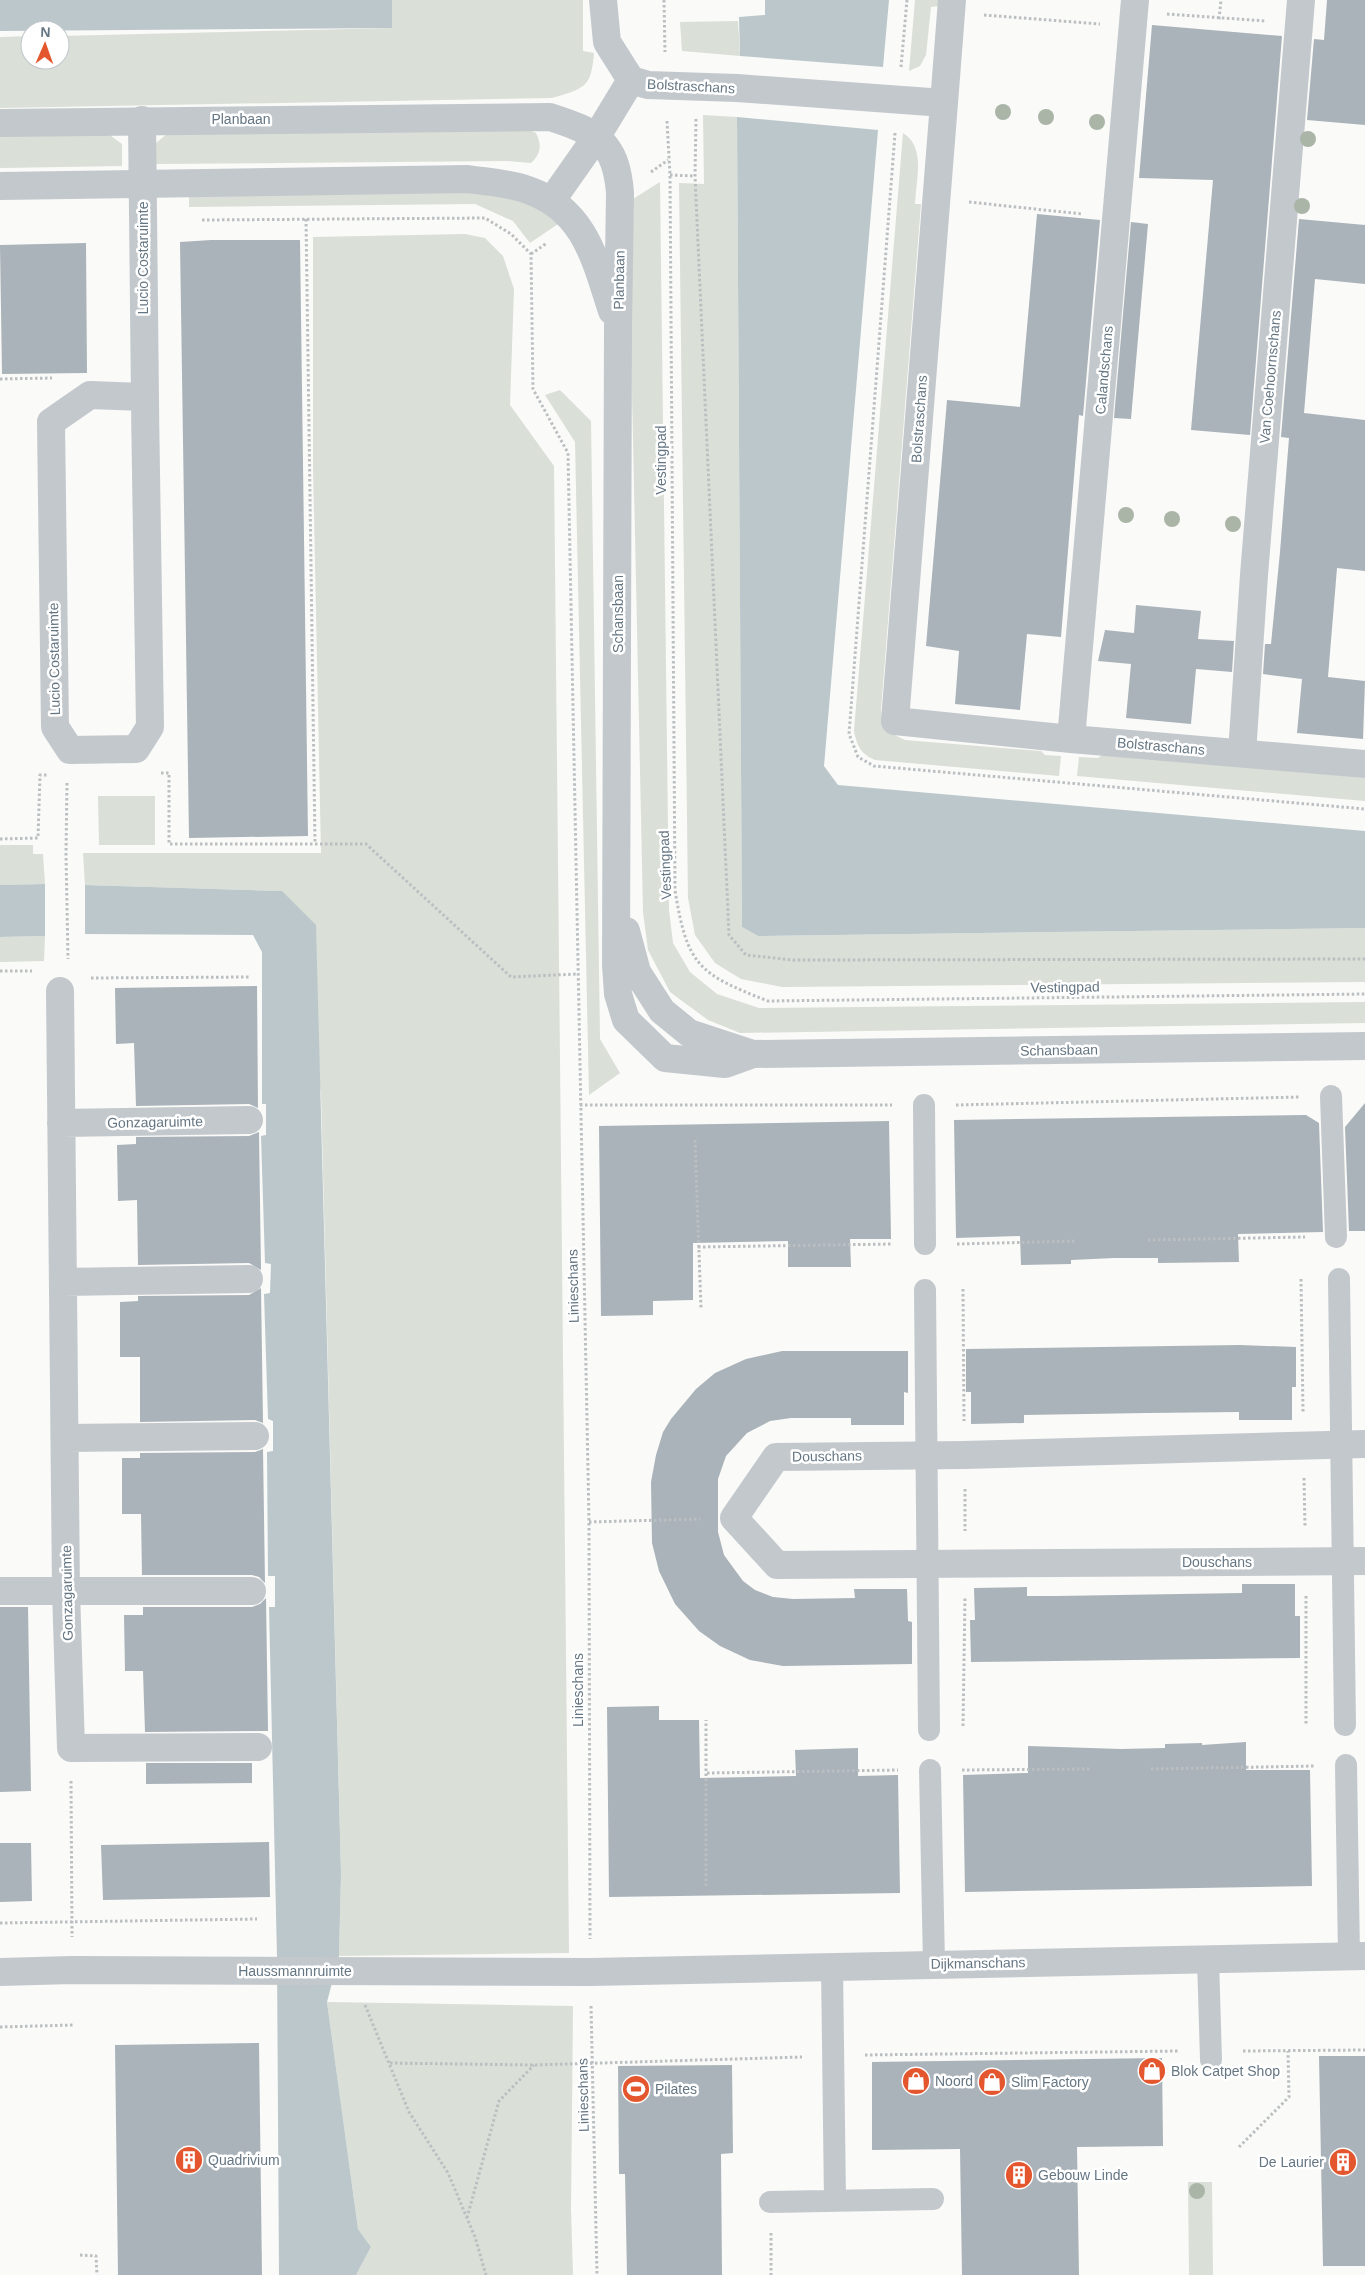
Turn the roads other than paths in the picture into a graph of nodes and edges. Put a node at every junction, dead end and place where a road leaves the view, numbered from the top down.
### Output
1 (603, 0) edge
2 (952, 6) edge
3 (1135, 6) edge
4 (1301, 12) edge
5 (631, 80) junction
6 (944, 103) junction
7 (142, 120) junction
8 (0, 123) edge
9 (597, 136) junction
10 (142, 183) junction
11 (0, 186) edge
12 (552, 200) junction
13 (618, 328) junction
14 (143, 397) junction
15 (1071, 739) junction
16 (1242, 753) junction
17 (1365, 764) edge
18 (64, 978) road end
19 (1365, 1046) edge
20 (1331, 1096) road end
21 (924, 1105) road end
22 (249, 1120) dead end
23 (61, 1123) junction
24 (1336, 1237) road end
25 (926, 1244) road end
26 (1339, 1278) dead end
27 (249, 1279) dead end
28 (63, 1282) junction
29 (926, 1290) dead end
30 (255, 1436) dead end
31 (65, 1438) junction
32 (1353, 1444) edge
33 (927, 1455) junction
34 (1354, 1561) edge
35 (926, 1564) junction
36 (0, 1591) edge
37 (66, 1591) junction
38 (252, 1592) dead end
39 (1345, 1725) dead end
40 (929, 1730) dead end
41 (258, 1747) dead end
42 (1346, 1765) road end
43 (930, 1770) dead end
44 (1357, 1956) edge
45 (1208, 1959) junction
46 (934, 1964) junction
47 (832, 1966) junction
48 (0, 1972) edge
49 (590, 1972) joint
50 (1211, 2056) road end
51 (933, 2200) dead end
52 (835, 2201) junction
53 (770, 2202) road end

1 - 5 street
2 - 6 street
3 - 15 street, Calandschans
4 - 16 street, Van Coehoornschans
5 - 6 street, Bolstraschans
5 - 9 street, Bolstraschans
6 - 15 street, Bolstraschans
7 - 8 street, Planbaan
7 - 9 street, Planbaan
7 - 10 street, Lucio Costaruimte
9 - 12 street, Bolstraschans
9 - 13 street, Planbaan
10 - 11 street, Planbaan
10 - 12 street, Planbaan
10 - 14 street, Lucio Costaruimte
12 - 13 street, Planbaan
13 - 19 street, Schansbaan
14 - 14 street, Lucio Costaruimte
15 - 16 street, Bolstraschans
16 - 17 street, Bolstraschans
18 - 23 street, Gonzagaruimte
20 - 24 lane
21 - 25 lane
22 - 23 street, Gonzagaruimte
23 - 28 street, Gonzagaruimte
26 - 32 lane
27 - 28 street
28 - 31 street, Gonzagaruimte
29 - 33 lane
30 - 31 street
31 - 37 street, Gonzagaruimte
32 - 33 street, Douschans
32 - 34 lane
33 - 35 lane
33 - 35 street, Douschans
34 - 35 street, Douschans
34 - 39 lane
35 - 40 lane
36 - 37 street
37 - 38 street
37 - 41 street, Gonzagaruimte
42 - 44 lane
43 - 46 lane
44 - 45 street, Dijkmanschans
45 - 46 street, Dijkmanschans
45 - 50 lane
46 - 47 street, Dijkmanschans
47 - 49 street, Dijkmanschans
47 - 52 lane
48 - 49 street, Haussmannruimte
51 - 52 lane
52 - 53 lane

